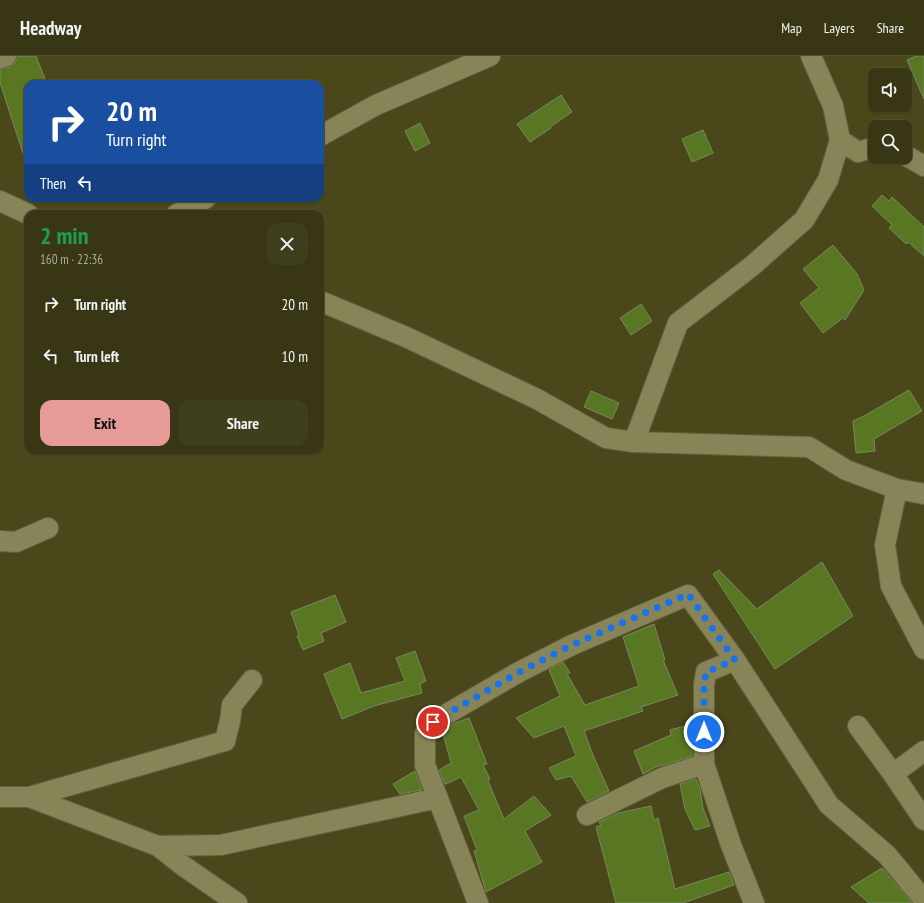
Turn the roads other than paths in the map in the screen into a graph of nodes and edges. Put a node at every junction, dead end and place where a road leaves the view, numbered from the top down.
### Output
1 (6, 56) edge
2 (490, 56) edge
3 (811, 56) edge
4 (0, 58) edge
5 (324, 134) edge
6 (855, 146) edge
7 (912, 159) edge
8 (924, 166) edge
9 (0, 201) edge
10 (199, 202) edge
11 (184, 210) edge
12 (24, 212) edge
13 (324, 303) edge
14 (634, 442) junction
15 (897, 489) junction
16 (924, 494) edge
17 (48, 528) dead end
18 (0, 541) edge
19 (924, 649) edge
20 (735, 660) junction
21 (252, 680) dead end
22 (858, 726) dead end
23 (924, 751) edge
24 (704, 764) junction
25 (893, 774) junction
26 (0, 797) edge
27 (29, 798) junction
28 (438, 798) junction
29 (587, 815) dead end
30 (924, 820) edge
31 (158, 846) junction
32 (924, 900) edge
33 (238, 903) edge
34 (478, 903) edge
35 (754, 903) edge

1 - 4 street
2 - 5 street
3 - 6 street
6 - 14 street
7 - 8 street
9 - 12 street
10 - 11 street
13 - 14 street
14 - 15 street
15 - 16 street
15 - 19 street
17 - 18 street
20 - 24 street
20 - 28 street
20 - 32 street
21 - 27 street
22 - 25 street
23 - 25 street
24 - 29 street
24 - 35 street
25 - 30 street
26 - 27 street
27 - 31 street
28 - 31 street
28 - 34 street
31 - 33 street

